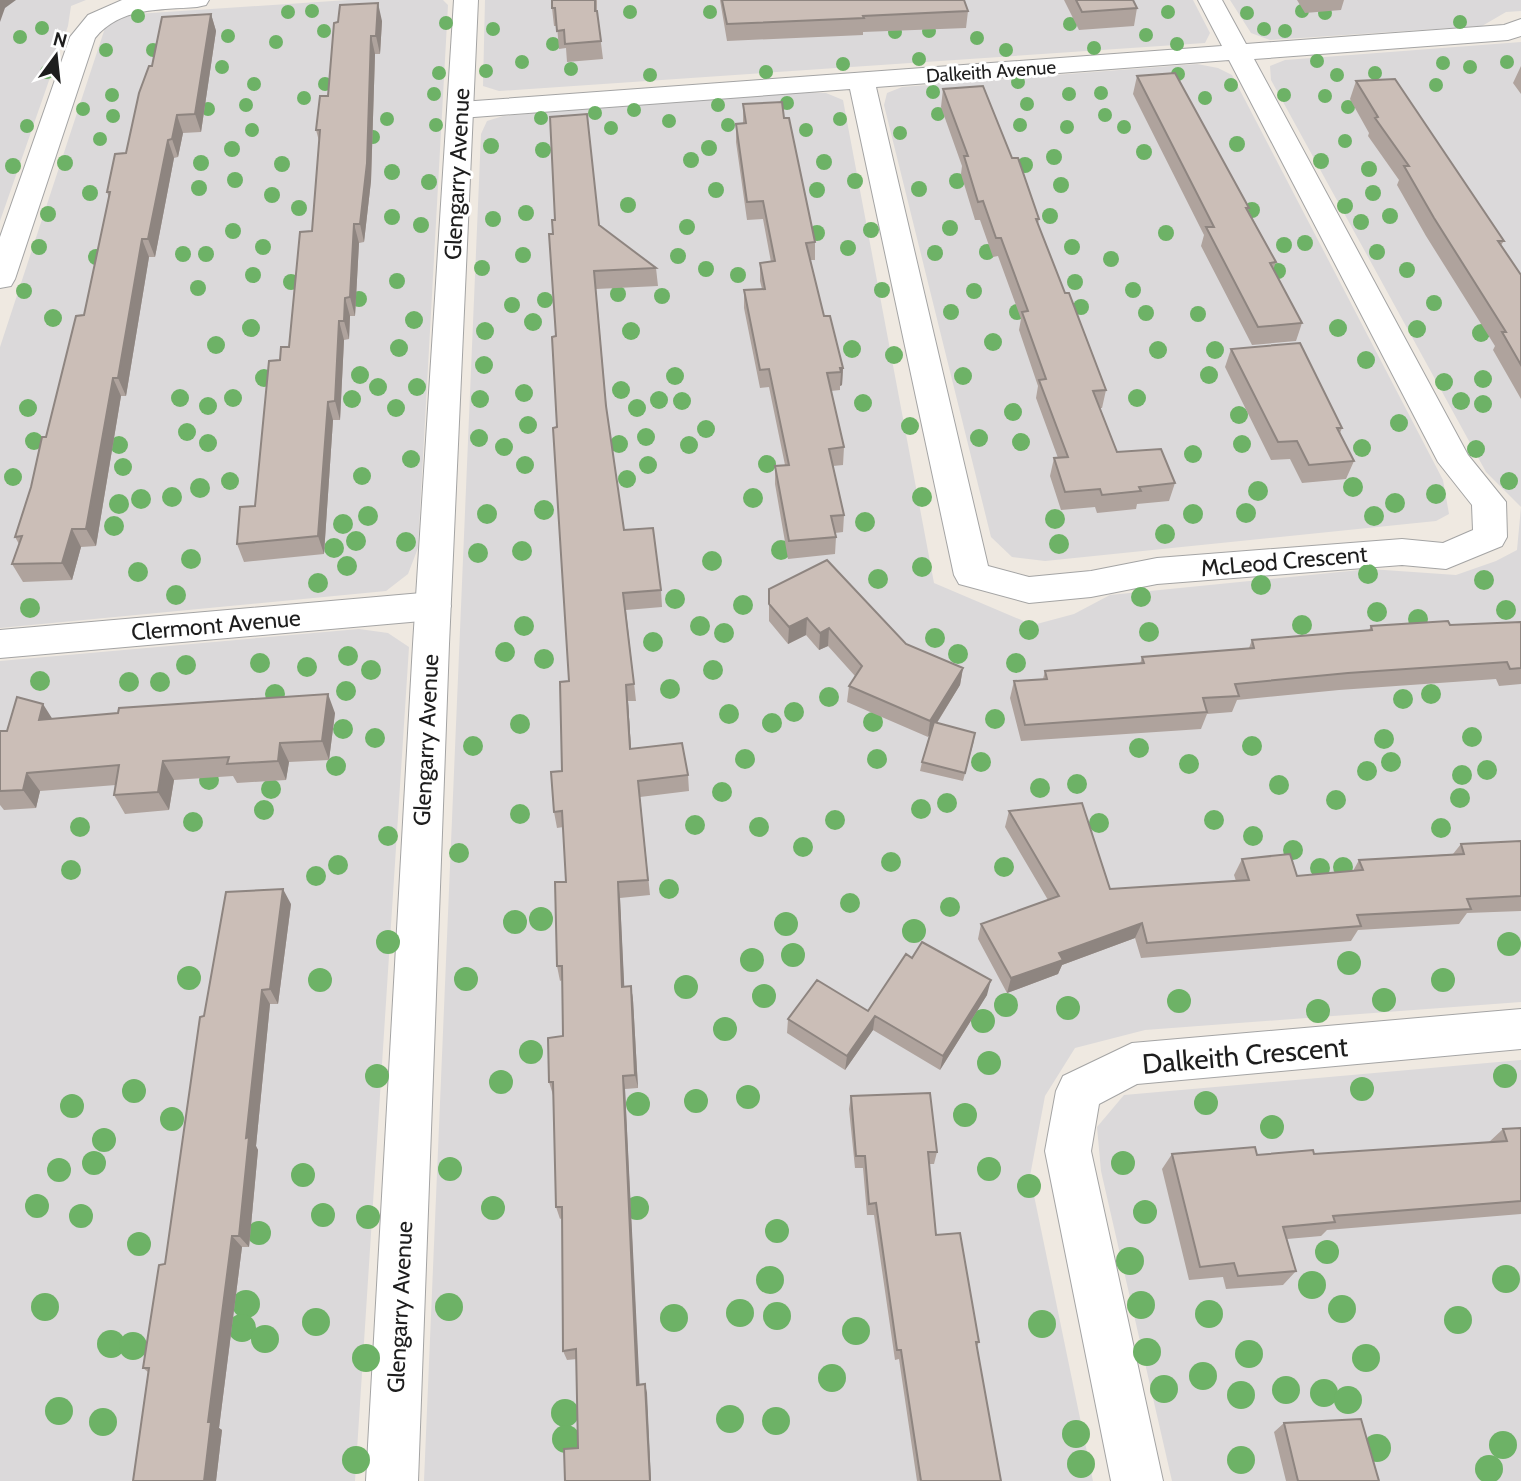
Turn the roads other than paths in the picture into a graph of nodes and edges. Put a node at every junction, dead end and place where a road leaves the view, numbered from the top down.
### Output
1 (197, 0) edge
2 (466, 0) edge
3 (1210, 0) edge
4 (1521, 27) edge
5 (1237, 52) junction
6 (861, 80) junction
7 (461, 110) junction
8 (0, 279) edge
9 (433, 606) junction
10 (0, 644) edge
11 (1521, 1029) edge
12 (392, 1481) edge
13 (1138, 1481) edge

1 - 8 street
2 - 7 street, Glengarry Avenue
3 - 5 street, McLeod Crescent
4 - 5 street, Dalkeith Avenue
5 - 6 street, Dalkeith Avenue
5 - 6 street, McLeod Crescent
6 - 7 street, Dalkeith Avenue
7 - 9 street, Glengarry Avenue
9 - 10 street, Clermont Avenue
9 - 12 street, Glengarry Avenue
11 - 13 street, Dalkeith Crescent

